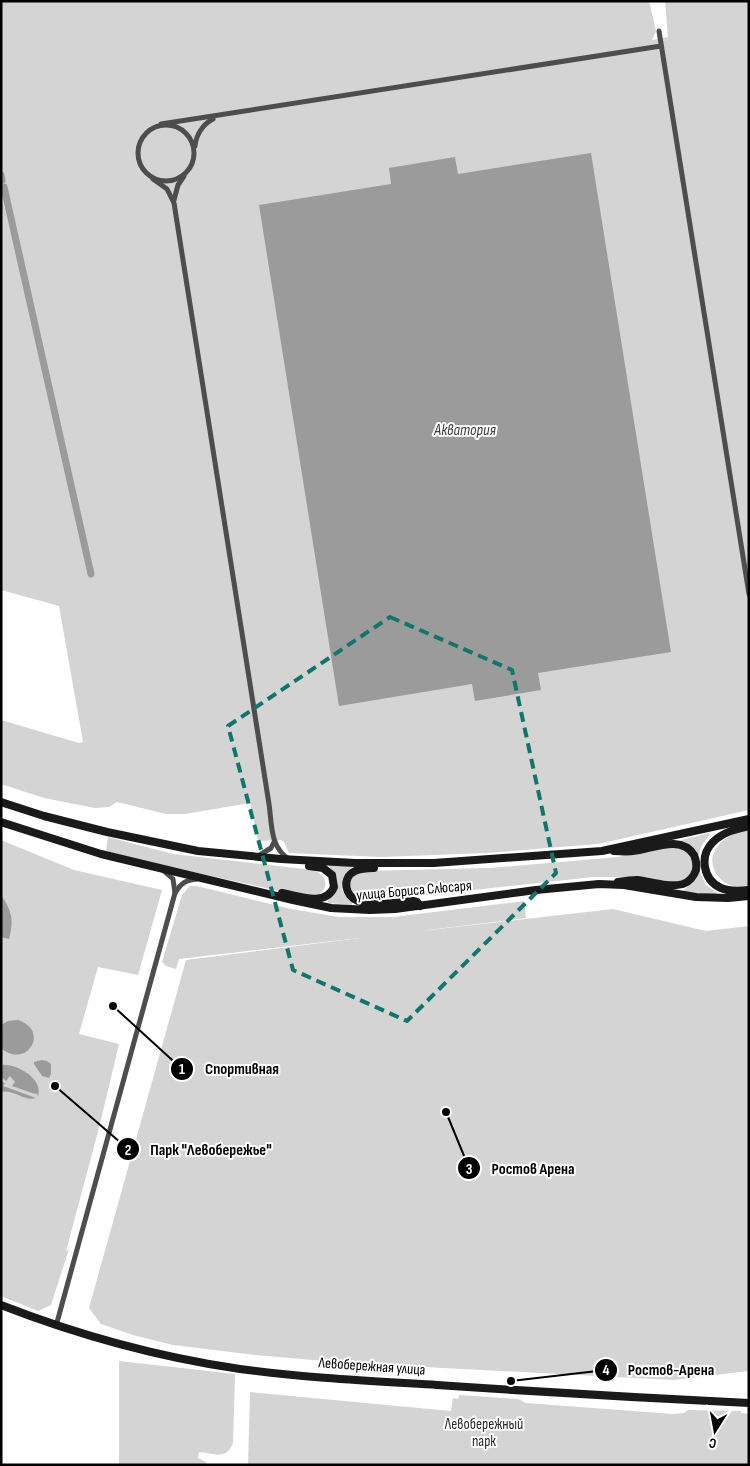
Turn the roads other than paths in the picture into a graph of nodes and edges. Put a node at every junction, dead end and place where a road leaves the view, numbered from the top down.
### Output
1 (659, 31) dead end
2 (661, 46) junction
3 (218, 116) junction
4 (161, 124) junction
5 (194, 151) junction
6 (186, 173) junction
7 (153, 179) junction
8 (174, 203) junction
9 (749, 594) edge
10 (1, 802) edge
11 (749, 819) edge
12 (1, 822) edge
13 (749, 826) edge
14 (274, 842) junction
15 (602, 851) junction
16 (257, 857) junction
17 (280, 859) junction
18 (289, 859) junction
19 (405, 864) junction
20 (162, 869) junction
21 (208, 879) junction
22 (599, 884) junction
23 (749, 890) edge
24 (175, 893) junction
25 (271, 894) junction
26 (749, 896) edge
27 (420, 906) junction
28 (1, 1305) edge
29 (56, 1326) junction
30 (749, 1403) edge

1 - 2 street
2 - 3 street
2 - 9 street
3 - 4 street
3 - 5 street
4 - 5 street
4 - 7 street
5 - 6 street
6 - 7 street
6 - 8 street
7 - 8 street
8 - 14 street
10 - 16 main road, улица Бориса Слюсаря
11 - 15 main road, улица Бориса Слюсаря
12 - 20 main road, улица Бориса Слюсаря
13 - 23 main road
14 - 16 street
14 - 18 street
15 - 19 main road, улица Бориса Слюсаря
15 - 22 main road
16 - 17 main road, улица Бориса Слюсаря
17 - 18 main road, улица Бориса Слюсаря
17 - 25 main road
18 - 19 main road, улица Бориса Слюсаря
19 - 27 main road
20 - 21 main road, улица Бориса Слюсаря
20 - 24 street
21 - 24 street
21 - 25 main road, улица Бориса Слюсаря
22 - 26 main road, улица Бориса Слюсаря
22 - 27 main road, улица Бориса Слюсаря
24 - 29 street
25 - 27 main road, улица Бориса Слюсаря
28 - 29 main road, Левобережная улица
29 - 30 main road, Левобережная улица

